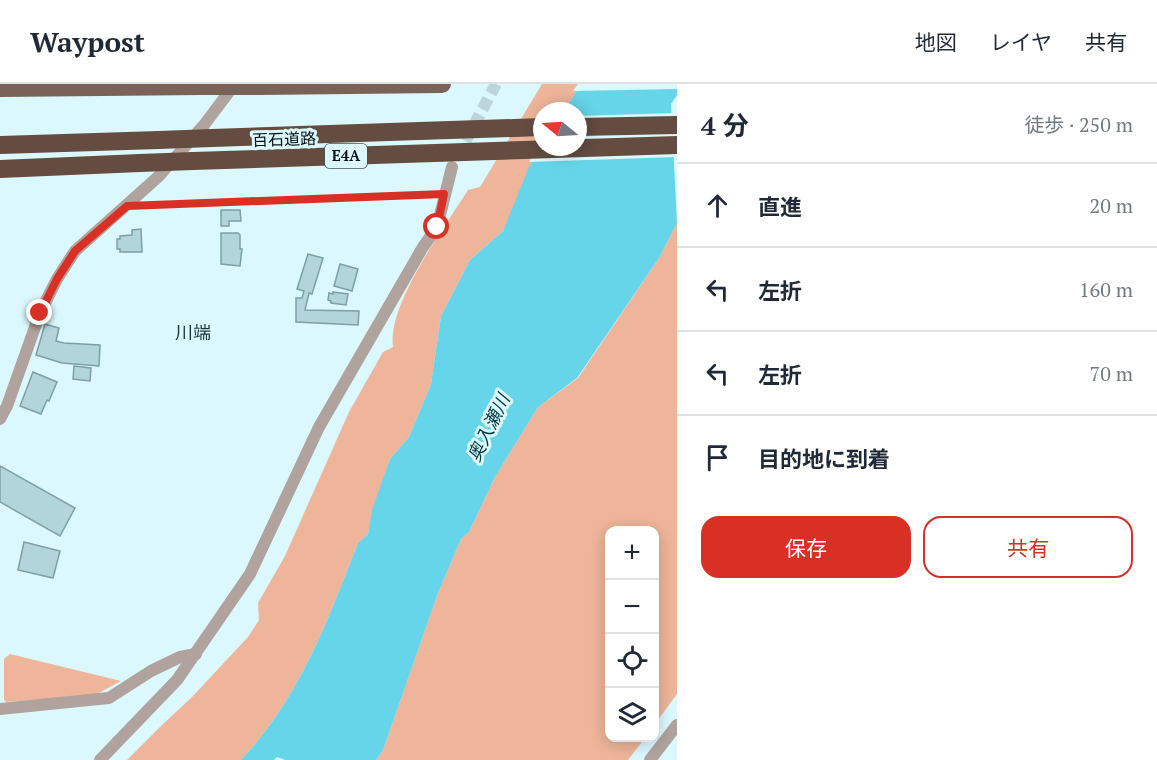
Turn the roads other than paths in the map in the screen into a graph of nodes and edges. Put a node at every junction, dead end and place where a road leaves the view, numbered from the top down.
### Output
1 (235, 84) edge
2 (442, 84) edge
3 (0, 88) edge
4 (677, 125) edge
5 (587, 127) edge
6 (533, 128) edge
7 (0, 145) edge
8 (677, 145) edge
9 (452, 168) tunnel mouth
10 (0, 169) edge
11 (0, 418) edge
12 (196, 654) junction
13 (0, 709) edge
14 (677, 725) edge
15 (100, 760) edge
16 (650, 760) edge

1 - 11 street
2 - 3 main road, bridge
4 - 5 highway
6 - 7 highway, 百石道路 / E4A, bridge
8 - 10 highway, 百石道路 / E4A, bridge
9 - 12 street
12 - 13 street
12 - 15 street
14 - 16 street

